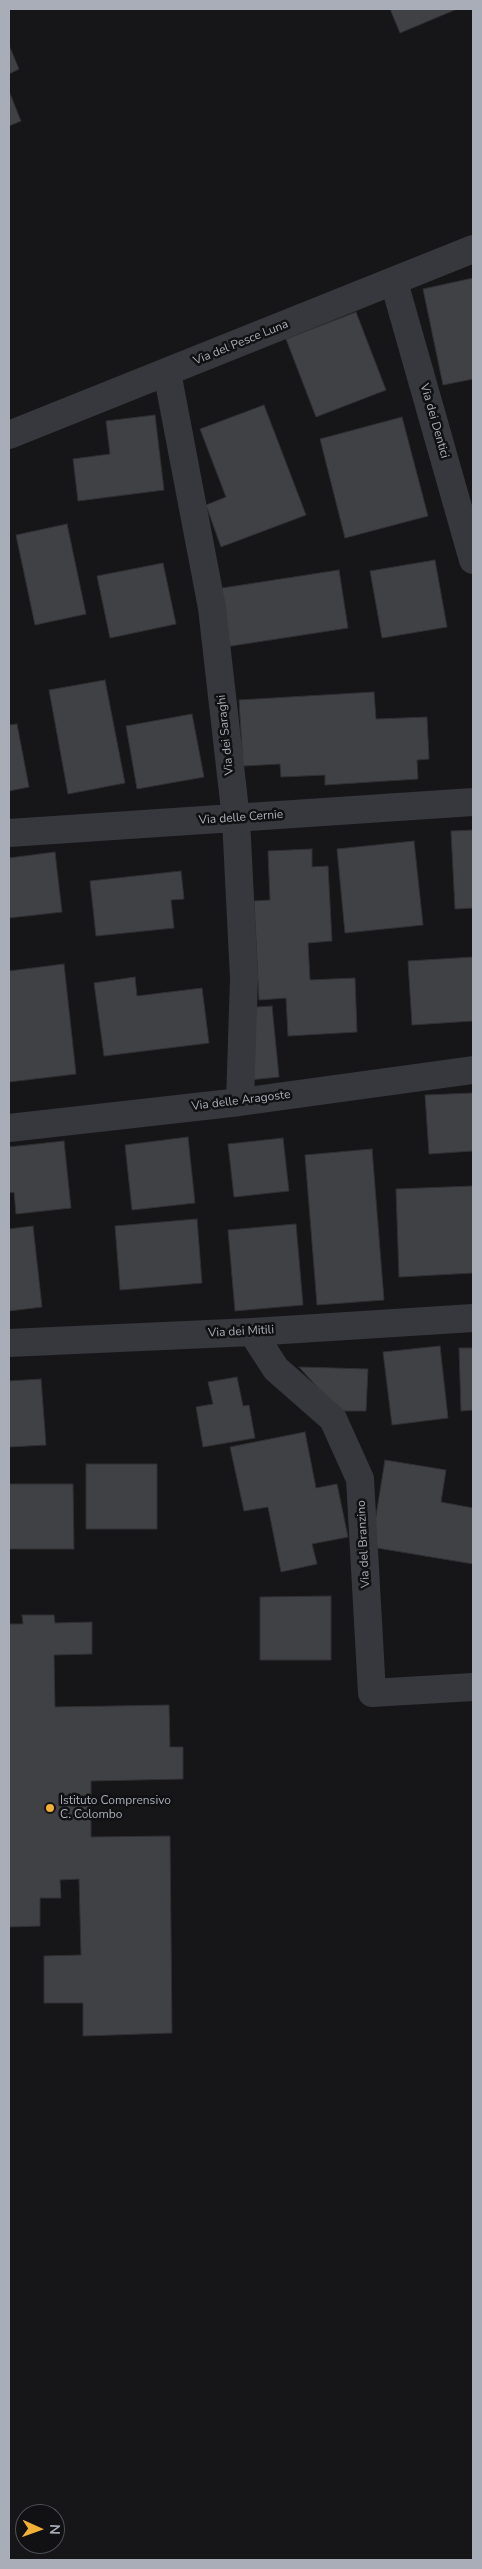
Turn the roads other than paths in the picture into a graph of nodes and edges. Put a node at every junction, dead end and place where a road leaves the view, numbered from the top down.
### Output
1 (473, 249) edge
2 (394, 282) junction
3 (167, 372) junction
4 (9, 435) edge
5 (473, 560) edge
6 (473, 802) edge
7 (236, 819) junction
8 (9, 833) edge
9 (473, 1070) edge
10 (240, 1102) junction
11 (9, 1128) edge
12 (473, 1318) edge
13 (252, 1332) junction
14 (9, 1343) edge
15 (473, 1687) edge

1 - 2 street, Via del Pesce Luna
2 - 3 street, Via del Pesce Luna
2 - 5 street, Via dei Dentici
3 - 4 street, Via del Pesce Luna
3 - 7 street, Via dei Saraghi
6 - 7 street, Via delle Cernie
7 - 8 street, Via delle Cernie
7 - 10 street, Via dei Saraghi
9 - 10 street, Via delle Aragoste
10 - 11 street, Via delle Aragoste
12 - 13 street, Via dei Mitili
13 - 14 street, Via dei Mitili
13 - 15 street, Via del Branzino

